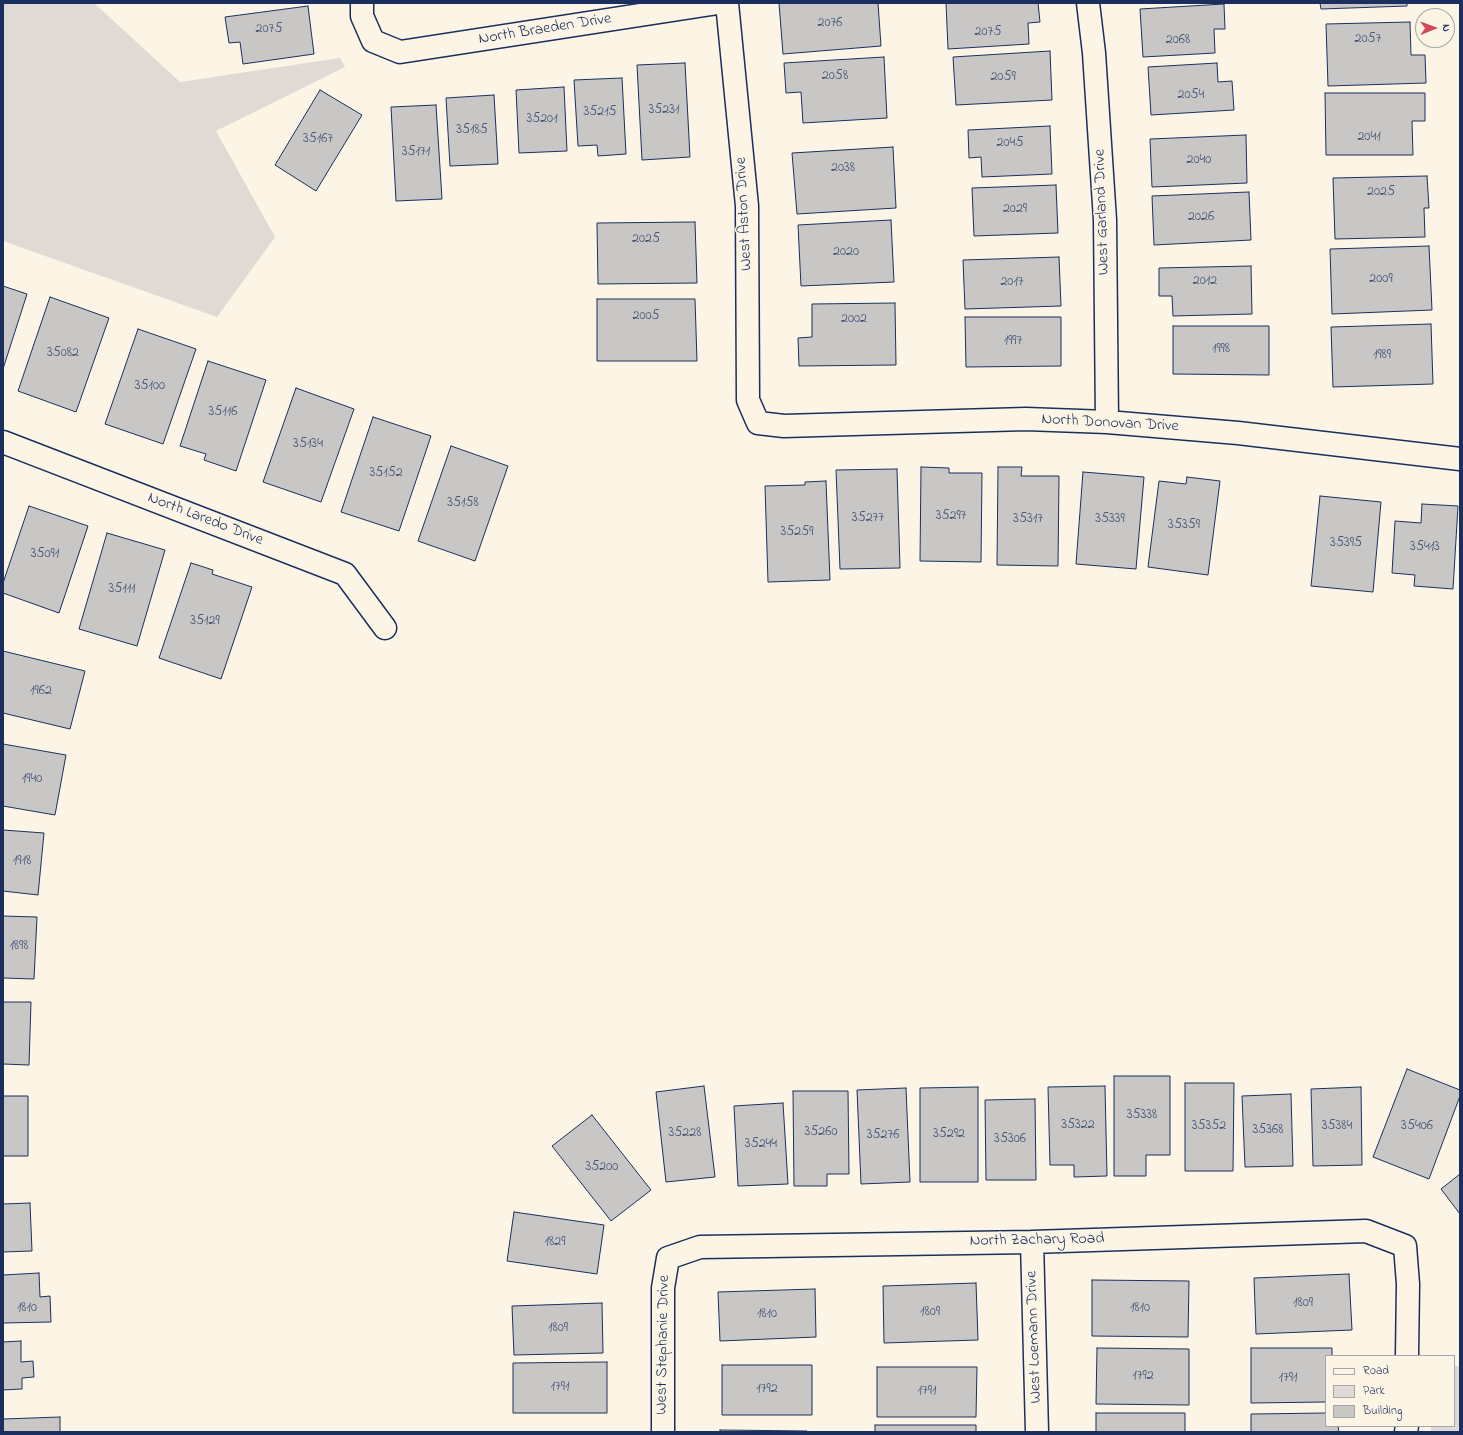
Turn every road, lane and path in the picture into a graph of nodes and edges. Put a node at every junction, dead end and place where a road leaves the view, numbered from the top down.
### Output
1 (362, 3) edge
2 (718, 3) edge
3 (727, 3) edge
4 (1088, 3) edge
5 (1106, 422) junction
6 (758, 423) joint
7 (4, 445) edge
8 (1460, 459) edge
9 (385, 628) dead end
10 (1032, 1242) junction
11 (668, 1258) joint
12 (1408, 1355) edge
13 (663, 1432) edge
14 (1037, 1432) edge

1 - 2 street, North Braeden Drive
3 - 6 street, West Aston Drive
4 - 5 street, West Garland Drive
5 - 6 street, North Donovan Drive
5 - 8 street, North Donovan Drive
7 - 9 street, North Laredo Drive
10 - 11 street, North Zachary Road
10 - 12 street, North Zachary Road
10 - 14 street, West Loemann Drive
11 - 13 street, West Stephanie Drive

